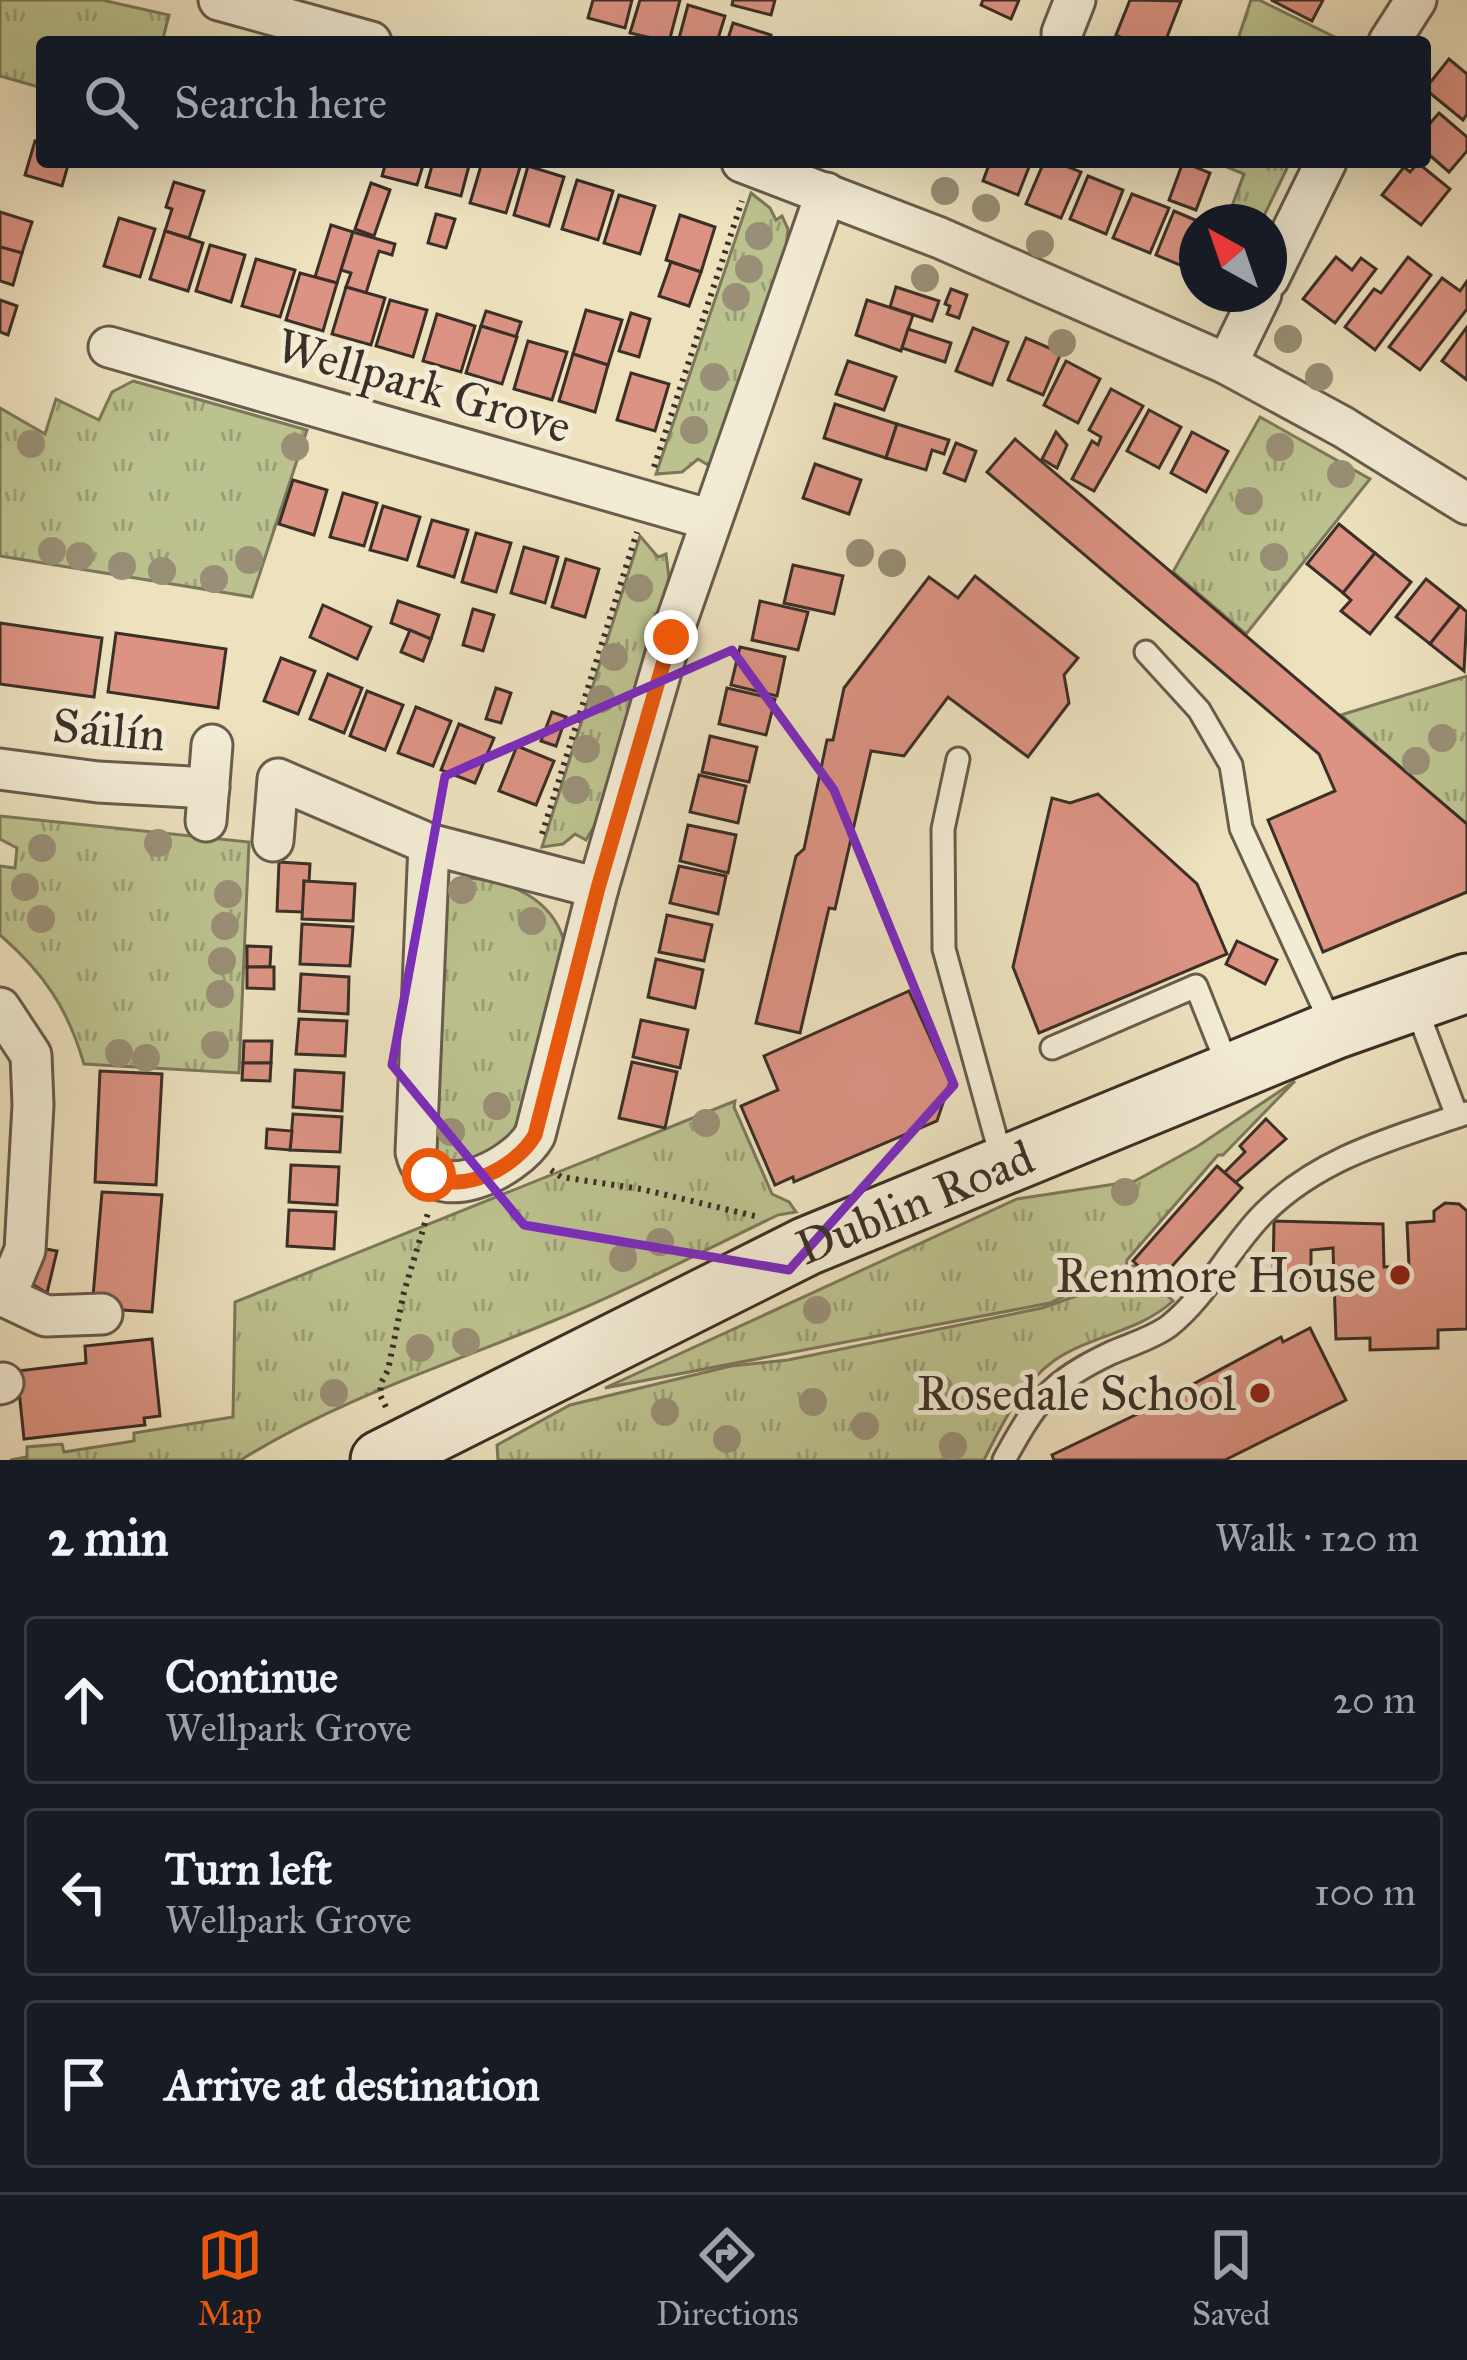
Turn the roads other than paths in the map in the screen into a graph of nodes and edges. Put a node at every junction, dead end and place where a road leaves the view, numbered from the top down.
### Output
1 (219, 0) edge
2 (1416, 0) edge
3 (349, 36) edge
4 (1393, 36) edge
5 (758, 168) edge
6 (1322, 168) edge
7 (826, 193) junction
8 (1287, 241) edge
9 (1252, 312) edge
10 (110, 347) dead end
11 (1227, 364) junction
12 (1467, 504) edge
13 (711, 520) junction
14 (1146, 652) dead end
15 (212, 745) dead end
16 (958, 759) dead end
17 (0, 769) edge
18 (273, 841) dead end
19 (429, 844) junction
20 (598, 888) junction
21 (1467, 983) edge
22 (1414, 1001) junction
23 (0, 1008) edge
24 (1334, 1030) junction
25 (1052, 1048) dead end
26 (1230, 1072) junction
27 (1462, 1115) edge
28 (1003, 1164) junction
29 (0, 1295) edge
30 (102, 1314) dead end
31 (415, 1448) edge
32 (1004, 1460) edge

1 - 3 street
2 - 4 street
5 - 7 street
6 - 8 street
7 - 11 street
7 - 13 street
9 - 11 street
10 - 13 street, Wellpark Grove
11 - 12 street
13 - 20 street
14 - 24 lane
15 - 17 street, Sáilín
16 - 28 lane
18 - 19 street
19 - 20 street
19 - 20 street
21 - 22 main road, Dublin Road
22 - 24 main road, Dublin Road
22 - 27 lane
23 - 29 street
24 - 26 main road, Dublin Road
25 - 26 lane
26 - 28 main road, Dublin Road
27 - 32 lane
28 - 31 main road, Dublin Road
29 - 30 street

